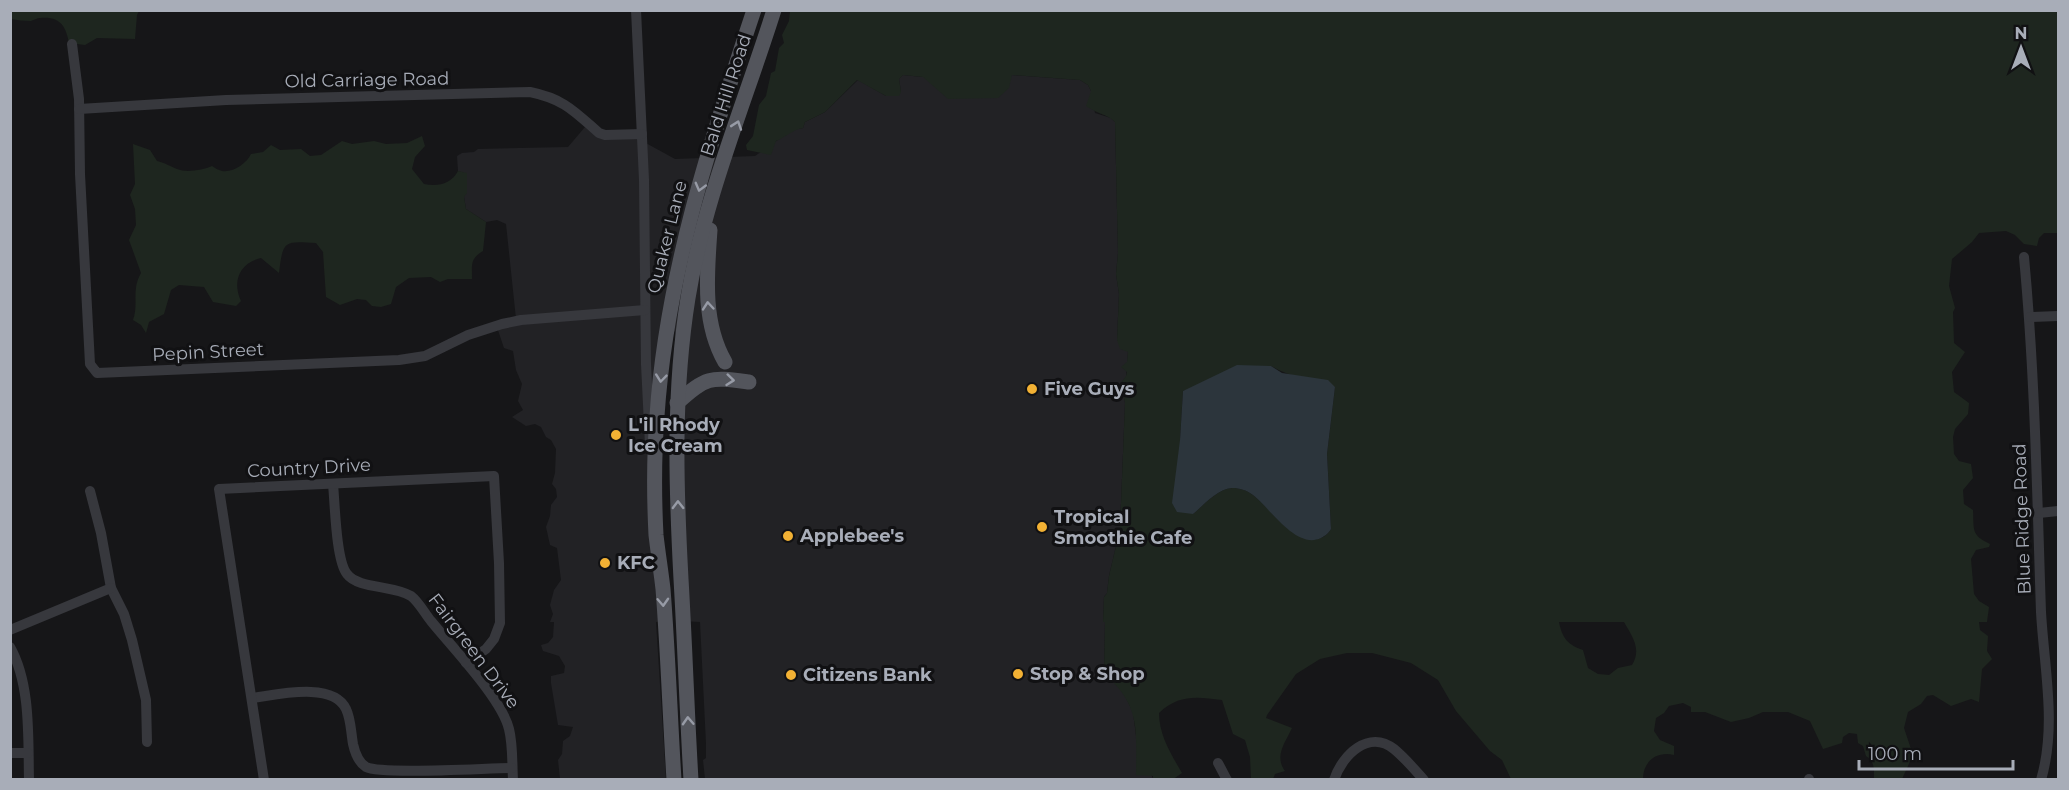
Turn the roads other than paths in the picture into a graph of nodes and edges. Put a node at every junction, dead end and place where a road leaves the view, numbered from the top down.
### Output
1 (636, 10) edge
2 (754, 10) edge
3 (774, 10) edge
4 (72, 44) dead end
5 (79, 109) junction
6 (642, 134) junction
7 (711, 200) junction
8 (2024, 256) dead end
9 (645, 310) junction
10 (2058, 316) edge
11 (2030, 317) junction
12 (725, 362) dead end
13 (749, 382) dead end
14 (677, 403) junction
15 (655, 481) junction
16 (333, 484) junction
17 (90, 491) dead end
18 (2058, 511) edge
19 (2039, 513) junction
20 (656, 535) junction
21 (678, 535) junction
22 (111, 588) junction
23 (10, 630) edge
24 (10, 647) edge
25 (466, 663) junction
26 (252, 698) junction
27 (2053, 705) edge
28 (147, 742) dead end
29 (10, 753) edge
30 (28, 753) junction
31 (1218, 763) dead end
32 (512, 768) junction
33 (29, 780) edge
34 (264, 780) edge
35 (513, 780) edge
36 (675, 780) edge
37 (691, 780) edge
38 (1227, 780) edge
39 (1334, 780) edge
40 (1424, 780) edge
41 (2041, 780) edge

1 - 6 street, Quaker Lane
2 -> 15 main road, Quaker Lane
7 -> 3 main road, Bald Hill Road
4 - 5 street, Pepin Street
5 - 6 street, Old Carriage Road
5 - 9 street, Pepin Street
6 - 9 street, Quaker Lane
12 -> 7 main road
7 - 14 main road, Bald Hill Road
8 - 11 street, Blue Ridge Road
9 - 15 street, Quaker Lane
10 - 11 street
11 - 19 street, Blue Ridge Road
14 -> 13 main road
21 -> 14 main road
15 - 20 main road, Quaker Lane
16 - 25 street, Fairgreen Drive
16 - 25 street, Country Drive
16 - 26 street, Country Drive
17 - 22 street
18 - 19 street
19 - 27 street, Blue Ridge Road
20 - 21 main road
20 -> 36 main road, Quaker Lane
37 -> 21 main road
22 - 23 street
22 - 28 street
24 - 30 street
25 - 32 street, Fairgreen Drive
26 - 32 street
26 - 34 street, Country Drive
27 - 41 street, Blue Ridge Road
29 - 30 street
30 - 33 street
31 - 38 street
32 - 35 street, Fairgreen Drive
39 - 40 street

